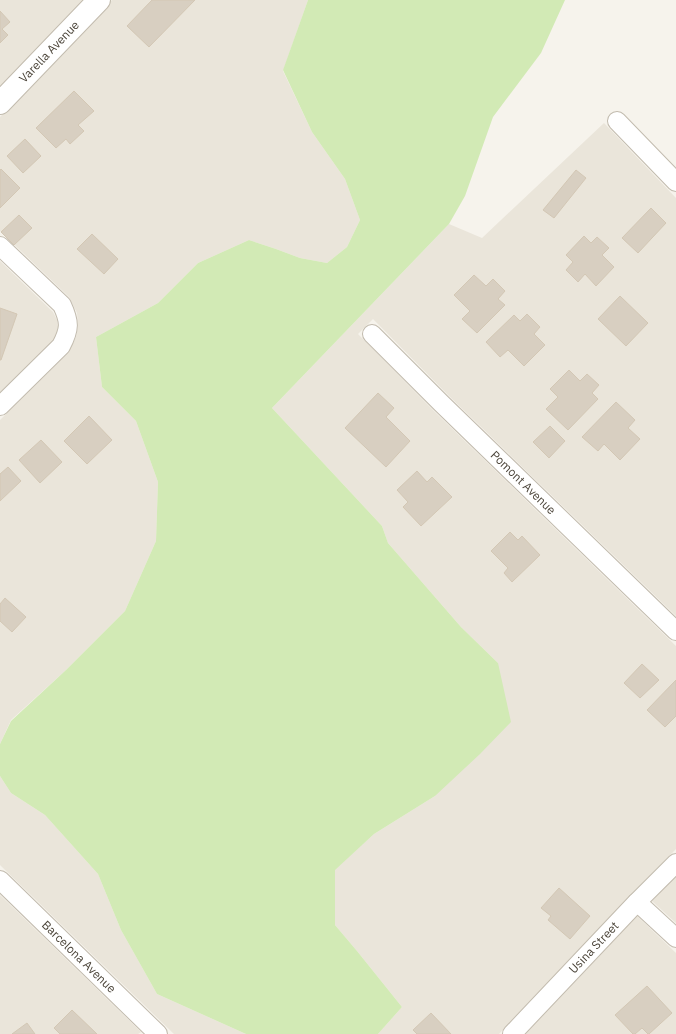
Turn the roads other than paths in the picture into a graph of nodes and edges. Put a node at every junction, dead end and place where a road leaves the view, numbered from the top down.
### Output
1 (99, 0) edge
2 (0, 103) edge
3 (617, 121) dead end
4 (676, 182) edge
5 (0, 246) edge
6 (372, 334) dead end
7 (0, 406) edge
8 (676, 631) edge
9 (676, 863) edge
10 (0, 880) edge
11 (637, 902) junction
12 (676, 938) edge
13 (155, 1033) edge
14 (512, 1034) edge

1 - 2 street, Varella Avenue
3 - 4 street
5 - 7 street
6 - 8 street, Pomont Avenue
9 - 11 street, Usina Street
10 - 13 street, Barcelona Avenue
11 - 12 street
11 - 14 street, Usina Street

